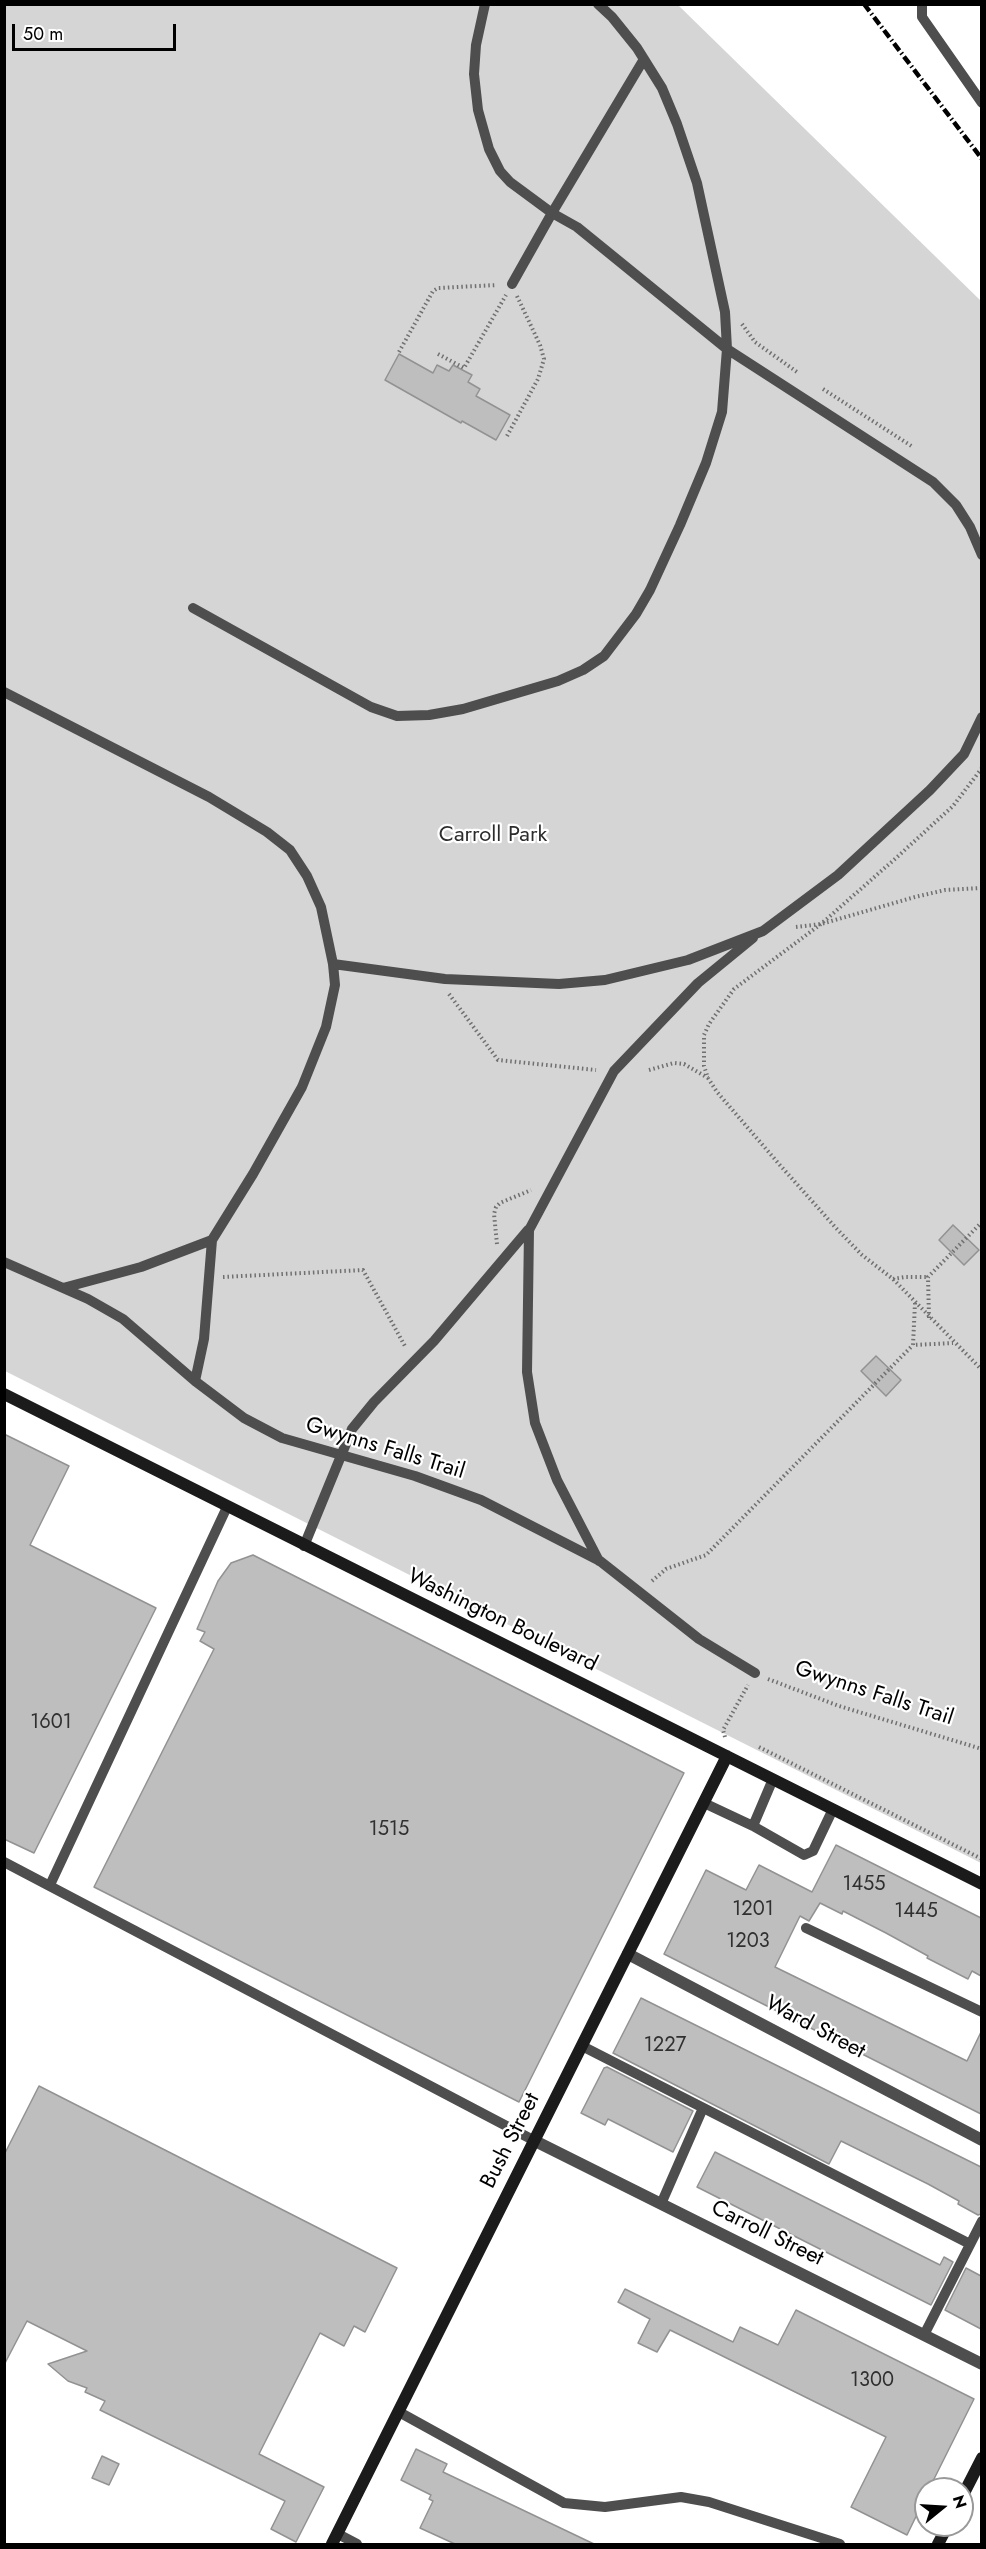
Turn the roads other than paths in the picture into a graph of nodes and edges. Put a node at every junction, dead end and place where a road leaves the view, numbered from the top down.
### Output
1 (485, 4) edge
2 (598, 4) edge
3 (922, 4) edge
4 (644, 59) junction
5 (981, 103) edge
6 (552, 213) junction
7 (512, 284) road end
8 (727, 349) junction
9 (981, 555) edge
10 (193, 608) dead end
11 (4, 692) edge
12 (981, 717) edge
13 (763, 932) junction
14 (333, 964) junction
15 (529, 1230) junction
16 (212, 1240) junction
17 (4, 1262) edge
18 (63, 1288) junction
19 (195, 1381) junction
20 (4, 1394) edge
21 (340, 1456) junction
22 (227, 1507) junction
23 (304, 1546) junction
24 (600, 1561) junction
25 (755, 1673) road end
26 (727, 1756) junction
27 (773, 1779) junction
28 (704, 1803) junction
29 (833, 1809) junction
30 (753, 1826) junction
31 (4, 1862) edge
32 (981, 1884) edge
33 (50, 1885) junction
34 (806, 1928) dead end
35 (628, 1954) junction
36 (981, 2012) edge
37 (582, 2046) junction
38 (703, 2108) junction
39 (981, 2140) edge
40 (535, 2141) junction
41 (661, 2204) junction
42 (981, 2221) edge
43 (970, 2244) junction
44 (924, 2335) junction
45 (981, 2364) edge
46 (399, 2412) junction
47 (981, 2458) edge
48 (972, 2477) edge
49 (335, 2539) edge
50 (357, 2544) edge
51 (840, 2544) edge

1 - 6 lane
2 - 4 lane
3 - 5 lane
4 - 6 lane
4 - 8 lane
6 - 7 lane
6 - 8 lane
8 - 9 lane
8 - 10 lane
11 - 14 lane
12 - 13 lane
13 - 14 lane
13 - 15 lane
14 - 16 lane
15 - 21 lane
15 - 24 lane
16 - 18 lane
16 - 19 lane
17 - 18 lane, Gwynns Falls Trail
18 - 19 lane, Gwynns Falls Trail
19 - 21 lane, Gwynns Falls Trail
20 - 22 main road, Washington Boulevard
21 - 23 lane
21 - 24 lane, Gwynns Falls Trail
22 - 23 main road, Washington Boulevard
22 - 33 lane
23 - 26 main road, Washington Boulevard
24 - 25 lane, Gwynns Falls Trail
26 - 27 main road, Washington Boulevard
26 - 28 main road, Bush Street
27 - 29 main road, Washington Boulevard
27 - 30 lane
28 - 30 lane
28 - 35 main road, Bush Street
29 - 30 lane
29 - 32 main road, Washington Boulevard
31 - 33 lane
33 - 40 lane
34 - 36 lane
35 - 37 main road, Bush Street
35 - 39 street, Ward Street
37 - 38 lane
37 - 40 main road, Bush Street
38 - 41 lane
38 - 43 lane
40 - 41 street, Carroll Street
40 - 46 main road, Bush Street
41 - 44 street, Carroll Street
42 - 43 lane
43 - 44 lane
44 - 45 street, Carroll Street
46 - 49 main road, Bush Street
46 - 51 lane
47 - 48 main road
49 - 50 lane

